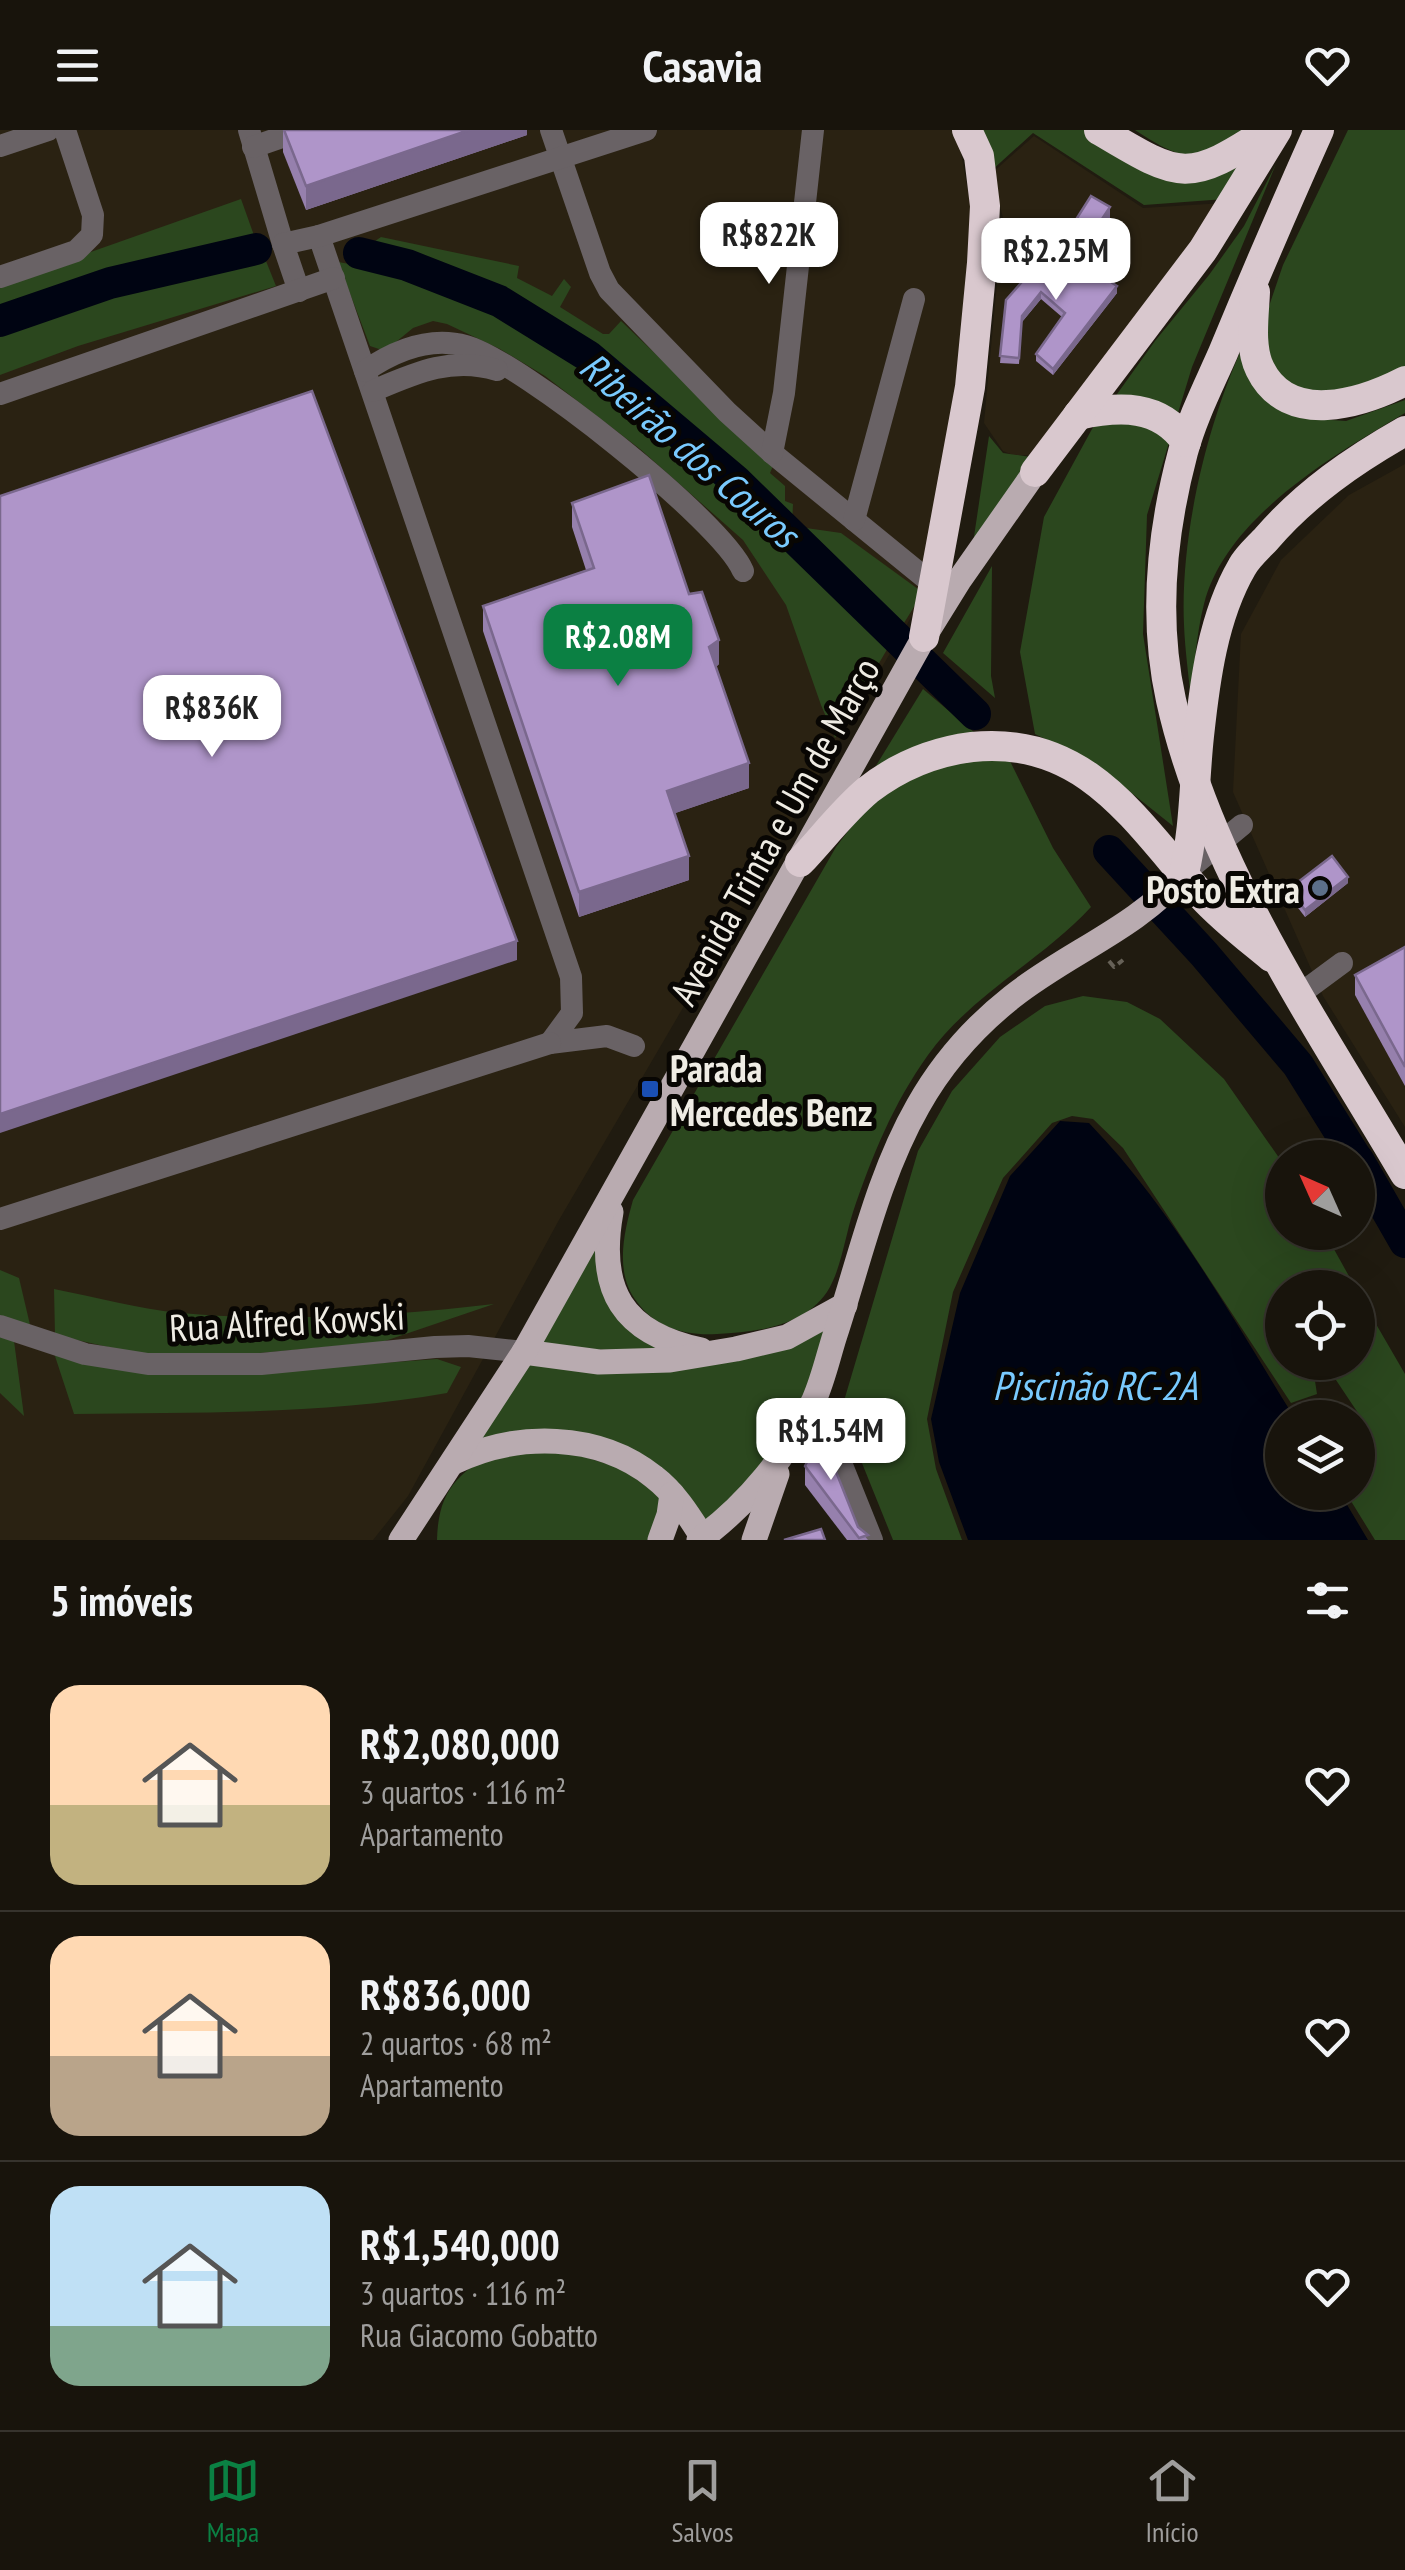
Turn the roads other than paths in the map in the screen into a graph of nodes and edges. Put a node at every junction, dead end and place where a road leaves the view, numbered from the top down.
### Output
1 (48, 130) edge
2 (65, 130) edge
3 (302, 130) edge
4 (551, 130) edge
5 (646, 130) edge
6 (813, 130) edge
7 (968, 130) edge
8 (1100, 130) edge
9 (1269, 130) edge
10 (1277, 130) edge
11 (1320, 130) edge
12 (251, 138) edge
13 (0, 146) edge
14 (560, 156) junction
15 (319, 236) junction
16 (283, 244) junction
17 (1256, 271) junction
18 (0, 277) edge
19 (334, 278) junction
20 (299, 291) junction
21 (914, 299) dead end
22 (369, 381) junction
23 (1405, 381) edge
24 (0, 394) edge
25 (1078, 414) junction
26 (1405, 430) edge
27 (1186, 442) junction
28 (772, 453) junction
29 (1034, 472) joint
30 (854, 520) junction
31 (935, 586) junction
32 (922, 642) junction
33 (1195, 779) junction
34 (1232, 834) junction
35 (800, 862) junction
36 (1178, 879) junction
37 (1277, 962) junction
38 (1342, 963) dead end
39 (1300, 994) junction
40 (550, 1043) junction
41 (634, 1046) dead end
42 (1405, 1174) edge
43 (614, 1196) junction
44 (0, 1219) edge
45 (845, 1305) junction
46 (0, 1326) edge
47 (524, 1352) junction
48 (711, 1352) junction
49 (814, 1398) junction
50 (782, 1457) junction
51 (453, 1463) junction
52 (672, 1494) junction
53 (429, 1502) junction
54 (702, 1539) edge
55 (401, 1540) edge
56 (428, 1540) edge
57 (660, 1540) edge
58 (754, 1540) edge
59 (872, 1540) edge

1 - 13 street
2 - 18 street
3 - 12 street
4 - 14 street
5 - 14 street
6 - 28 street
7 - 31 highway
8 - 9 highway
10 - 25 highway
11 - 17 highway
12 - 16 street
14 - 15 street
14 - 28 street
15 - 16 street
15 - 19 street
16 - 20 street
17 - 23 highway
17 - 27 highway
19 - 20 street
19 - 22 street
20 - 24 street
21 - 30 street
22 - 22 street
22 - 40 street
25 - 27 highway
25 - 29 highway
26 - 33 highway
27 - 33 highway
28 - 30 street
29 - 32 main road, Avenida Trinta e Um de Março
30 - 31 street
31 - 32 highway
32 - 35 main road, Avenida Trinta e Um de Março
33 - 34 highway
33 - 36 highway
34 - 36 street
34 - 37 highway
35 - 36 highway
35 - 43 main road, Avenida Trinta e Um de Março
36 - 37 highway
36 - 45 main road
37 - 39 highway
38 - 39 street
39 - 42 highway
40 - 41 street
40 - 44 street
43 - 47 main road, Avenida Trinta e Um de Março
43 - 48 main road
45 - 48 main road
45 - 49 main road
46 - 47 street, Rua Alfred Kowski
47 - 48 main road
47 - 51 main road, Avenida Trinta e Um de Março
49 - 50 main road
49 - 59 street
50 - 54 main road
50 - 58 main road
51 - 52 main road
51 - 53 main road, Avenida Trinta e Um de Março
52 - 54 main road
52 - 57 main road
53 - 55 main road, Avenida Trinta e Um de Março
53 - 56 main road

